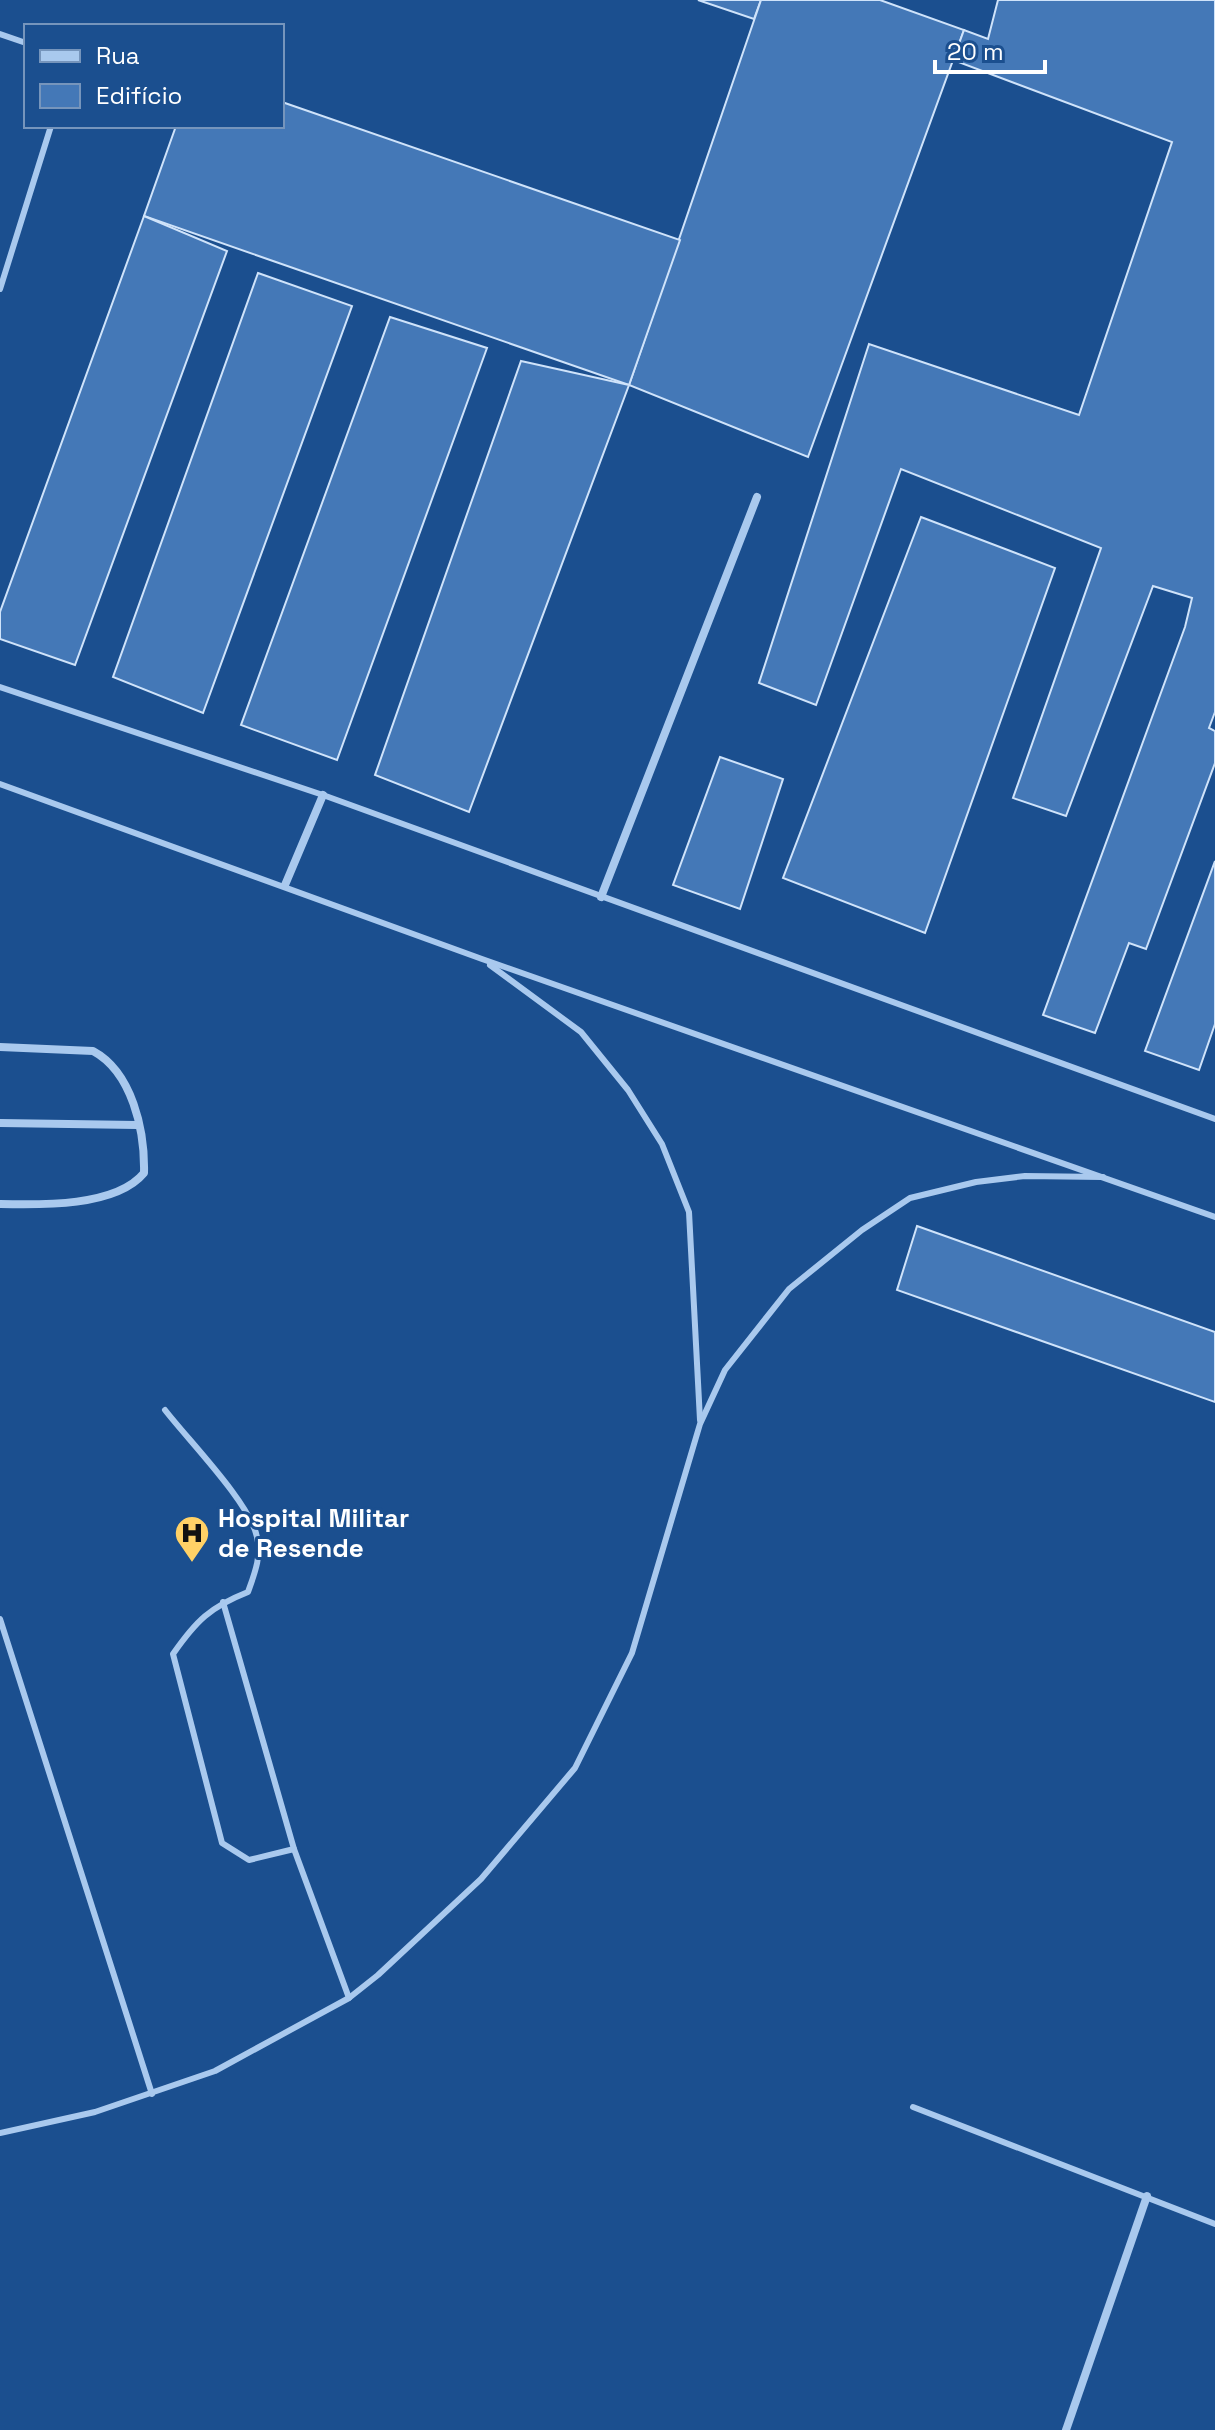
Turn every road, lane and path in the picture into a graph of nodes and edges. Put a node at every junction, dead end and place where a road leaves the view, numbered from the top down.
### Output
1 (0, 34) edge
2 (24, 42) edge
3 (50, 128) edge
4 (0, 289) edge
5 (757, 497) dead end
6 (0, 687) edge
7 (0, 784) edge
8 (323, 795) junction
9 (285, 885) junction
10 (601, 897) junction
11 (482, 959) junction
12 (0, 1047) edge
13 (1215, 1119) edge
14 (0, 1123) edge
15 (137, 1125) junction
16 (1103, 1177) junction
17 (0, 1204) edge
18 (1215, 1217) edge
19 (165, 1410) dead end
20 (700, 1424) junction
21 (223, 1602) junction
22 (0, 1619) edge
23 (294, 1849) junction
24 (349, 1998) junction
25 (152, 2094) junction
26 (913, 2107) dead end
27 (0, 2133) edge
28 (1147, 2196) junction
29 (1215, 2224) edge
30 (1066, 2430) edge

1 - 2 lane
3 - 4 lane
5 - 10 street
6 - 8 lane
7 - 9 lane
8 - 9 street
8 - 10 lane
9 - 11 lane
10 - 13 lane
11 - 16 lane
11 - 20 lane
12 - 15 street
14 - 15 street
15 - 17 street
16 - 18 lane
16 - 20 lane
19 - 21 lane
20 - 24 lane
21 - 23 lane
21 - 23 lane
22 - 25 lane
23 - 24 lane
24 - 25 lane
25 - 27 lane
26 - 28 lane
28 - 29 lane
28 - 30 street

